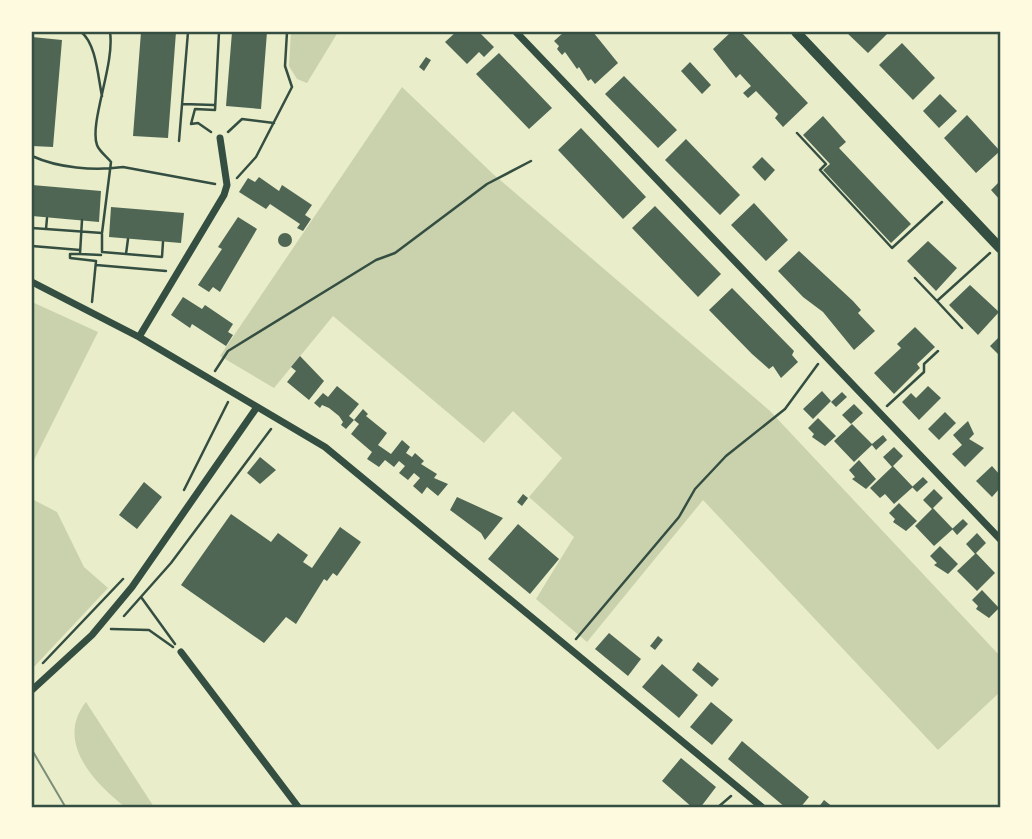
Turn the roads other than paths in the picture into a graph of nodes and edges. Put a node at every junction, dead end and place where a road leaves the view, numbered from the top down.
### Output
1 (516, 32) edge
2 (796, 32) edge
3 (220, 138) road end
4 (999, 247) edge
5 (32, 282) edge
6 (139, 337) junction
7 (257, 407) junction
8 (1000, 539) edge
9 (181, 652) road end
10 (32, 690) edge
11 (299, 807) edge
12 (763, 807) edge

1 - 8 street
2 - 4 street
3 - 6 street
5 - 6 street
6 - 7 street
7 - 10 street
7 - 12 street
9 - 11 street

